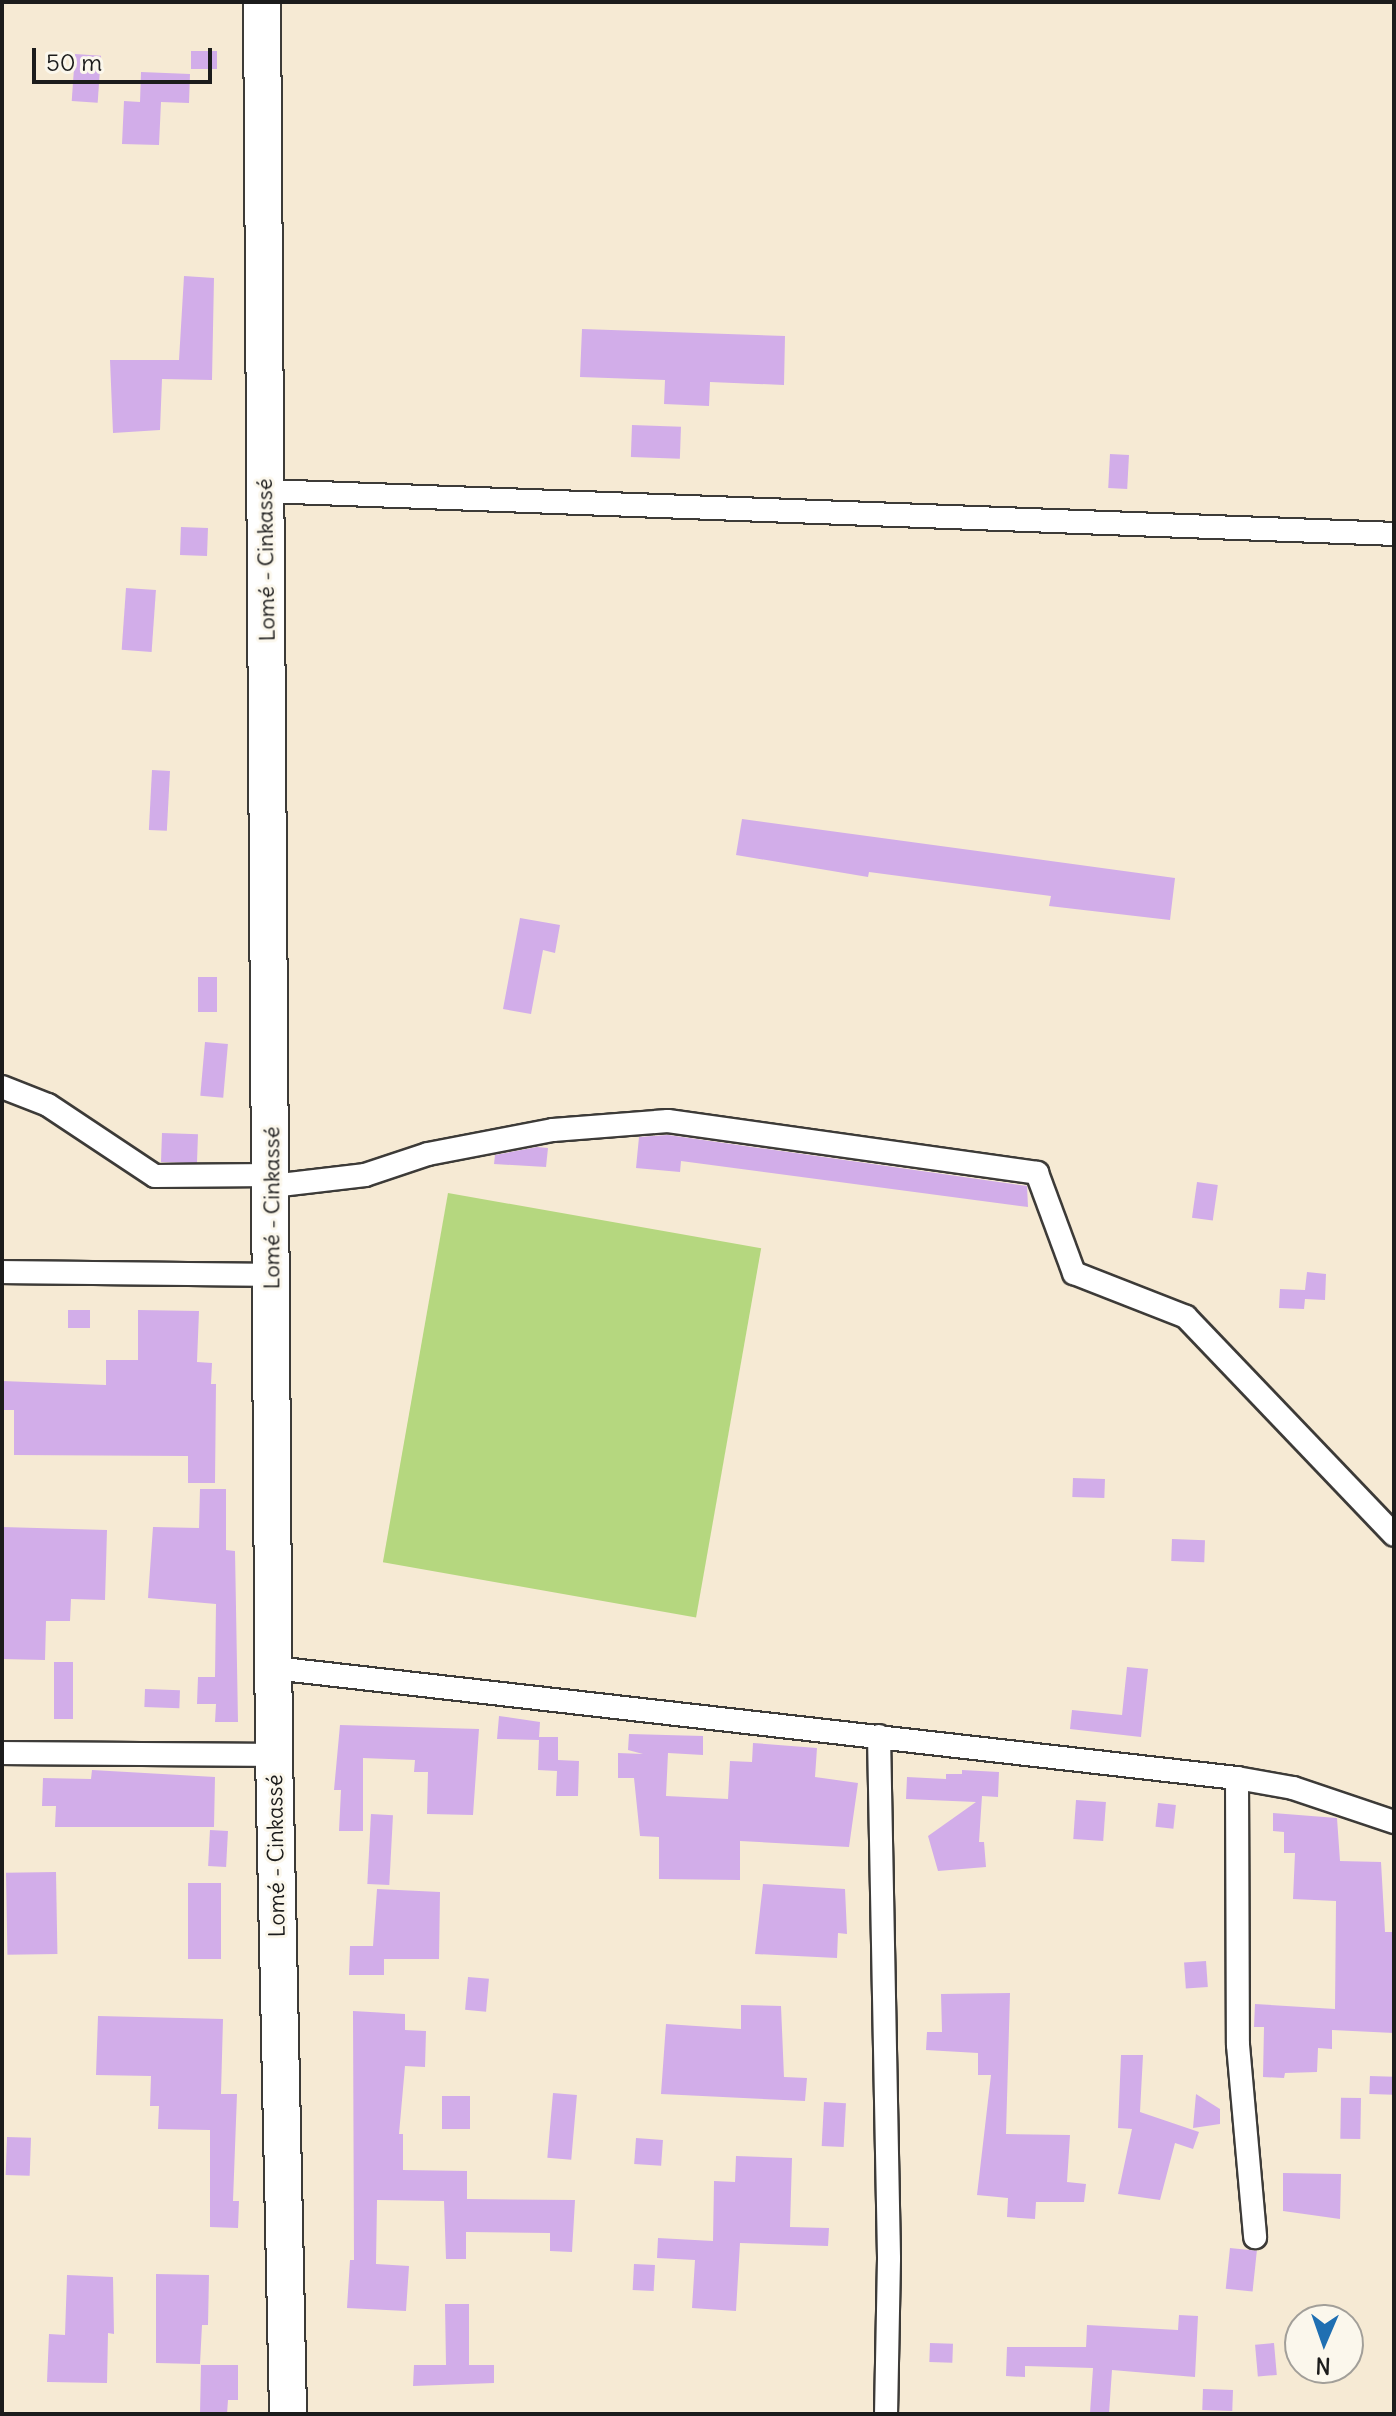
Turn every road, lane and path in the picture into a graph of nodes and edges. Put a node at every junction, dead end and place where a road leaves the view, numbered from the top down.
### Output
1 (262, 2) edge
2 (266, 491) junction
3 (1394, 534) edge
4 (2, 1087) edge
5 (272, 1181) junction
6 (2, 1272) edge
7 (272, 1275) junction
8 (1394, 1535) edge
9 (274, 1668) junction
10 (879, 1736) junction
11 (2, 1753) edge
12 (274, 1755) junction
13 (1237, 1778) junction
14 (1394, 1822) edge
15 (1255, 2237) dead end
16 (288, 2414) edge
17 (886, 2414) edge

1 - 2 highway, Lomé - Cinkassé
2 - 3 street
2 - 5 highway, Lomé - Cinkassé
4 - 5 street
5 - 7 highway, Lomé - Cinkassé
5 - 8 street
6 - 7 street
7 - 9 highway, Lomé - Cinkassé
9 - 10 street
9 - 12 highway, Lomé - Cinkassé
10 - 13 street
10 - 17 street
11 - 12 street
12 - 16 highway, Lomé - Cinkassé
13 - 14 street
13 - 15 street

